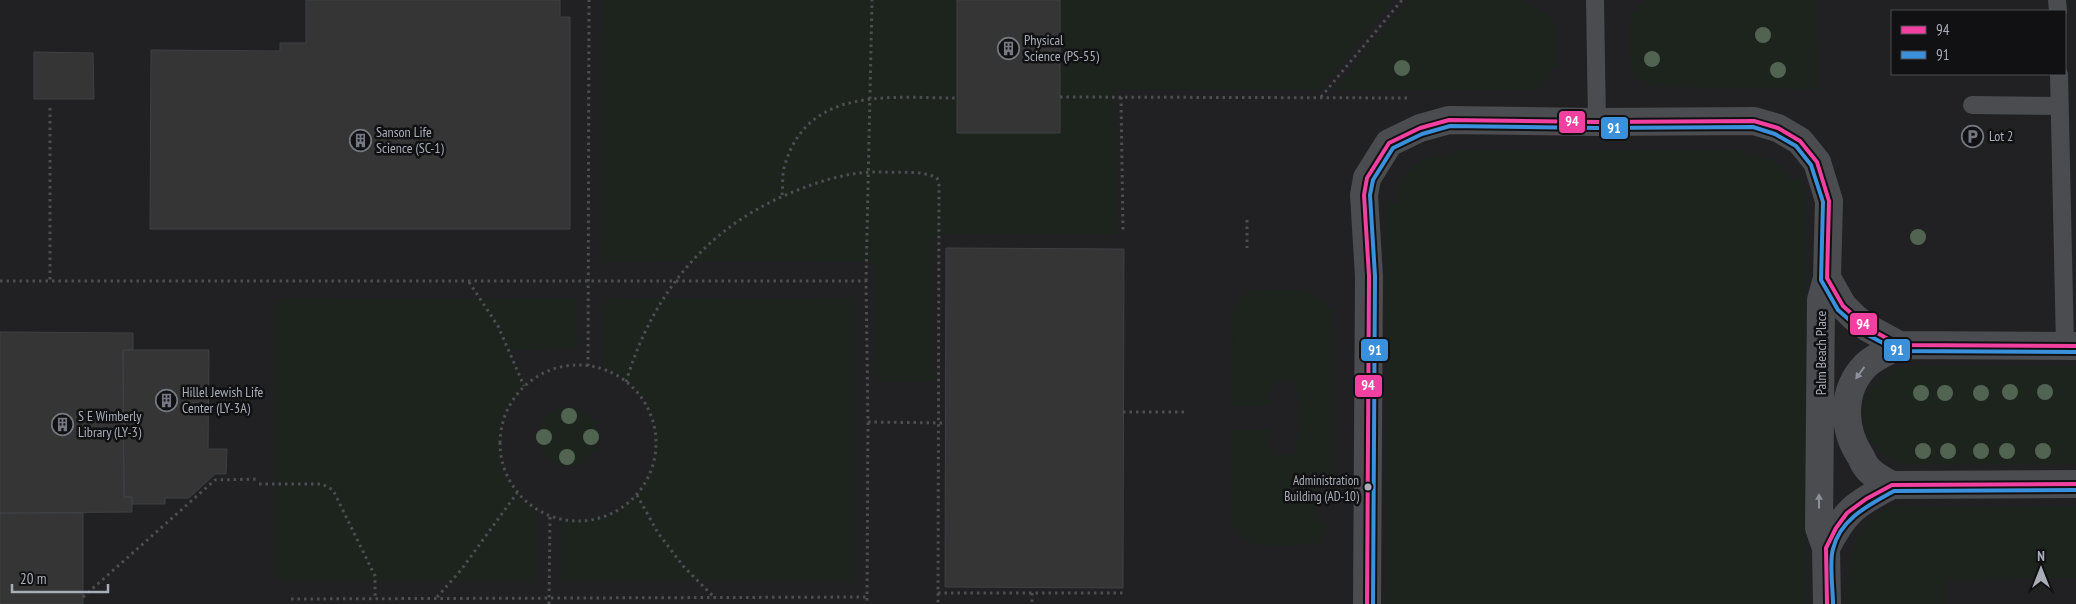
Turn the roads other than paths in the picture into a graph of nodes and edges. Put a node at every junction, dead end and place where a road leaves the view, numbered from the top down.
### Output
1 (1595, 0) edge
2 (2059, 75) edge
3 (1972, 105) dead end
4 (2060, 106) junction
5 (1597, 122) junction
6 (1827, 278) junction
7 (1899, 346) junction
8 (2070, 346) edge
9 (2076, 484) edge
10 (1892, 485) junction
11 (1826, 548) junction
12 (1367, 604) edge
13 (1826, 604) edge

1 - 5 lane
2 - 4 lane
3 - 4 lane
4 - 8 lane
5 - 6 street, Palm Beach Place
5 - 12 street, Palm Beach Place
6 - 7 street
11 -> 6 street, Palm Beach Place
7 - 8 street
7 -> 10 street
9 - 10 street
10 - 11 street
11 - 13 street, Palm Beach Place

